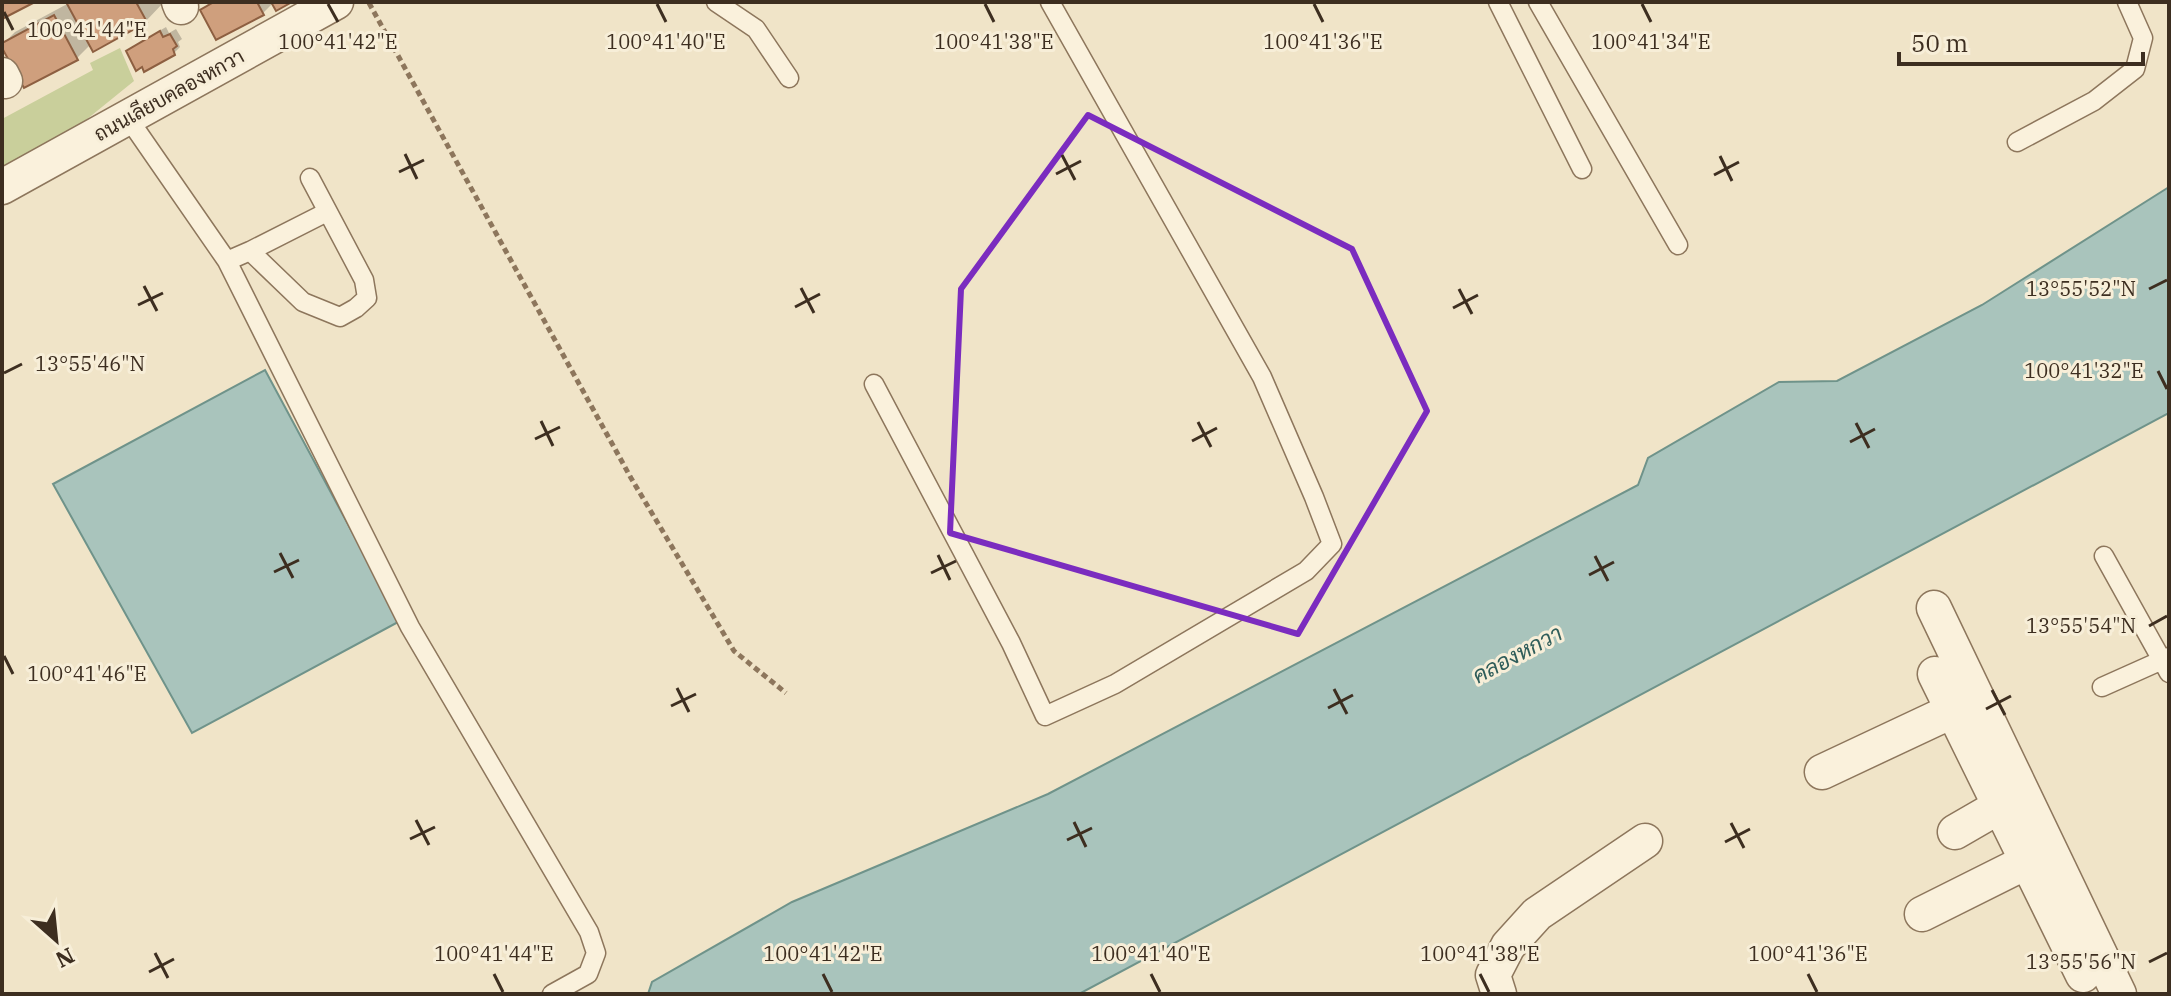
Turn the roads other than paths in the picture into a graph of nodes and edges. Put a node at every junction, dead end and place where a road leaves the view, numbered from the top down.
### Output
1 (336, 2) edge
2 (716, 2) edge
3 (1050, 2) edge
4 (1498, 2) edge
5 (1538, 2) edge
6 (2127, 2) edge
7 (789, 78) dead end
8 (128, 118) junction
9 (2017, 142) dead end
10 (1582, 169) dead end
11 (310, 178) dead end
12 (2, 187) edge
13 (327, 212) junction
14 (1678, 245) dead end
15 (250, 251) junction
16 (227, 261) junction
17 (874, 384) dead end
18 (2104, 556) dead end
19 (1934, 608) dead end
20 (2167, 664) edge
21 (1935, 674) dead end
22 (2102, 687) dead end
23 (1954, 710) junction
24 (1822, 772) dead end
25 (2000, 806) junction
26 (1955, 832) dead end
27 (1645, 841) dead end
28 (2026, 862) junction
29 (1922, 914) dead end
30 (552, 994) edge
31 (1499, 994) edge
32 (2093, 994) edge
33 (2119, 994) edge

1 - 8 street, ถนนเลียบคลองหกวา
2 - 7 lane
3 - 17 lane
4 - 10 lane
5 - 14 lane
6 - 9 lane
8 - 12 street, ถนนเลียบคลองหกวา
8 - 16 lane
11 - 13 lane
13 - 15 lane
13 - 15 lane
15 - 16 lane
16 - 30 lane
18 - 20 lane
19 - 33 street
20 - 22 lane
21 - 23 street
23 - 24 street
23 - 25 street
25 - 26 street
25 - 28 street
27 - 31 street
28 - 29 street
28 - 32 street

